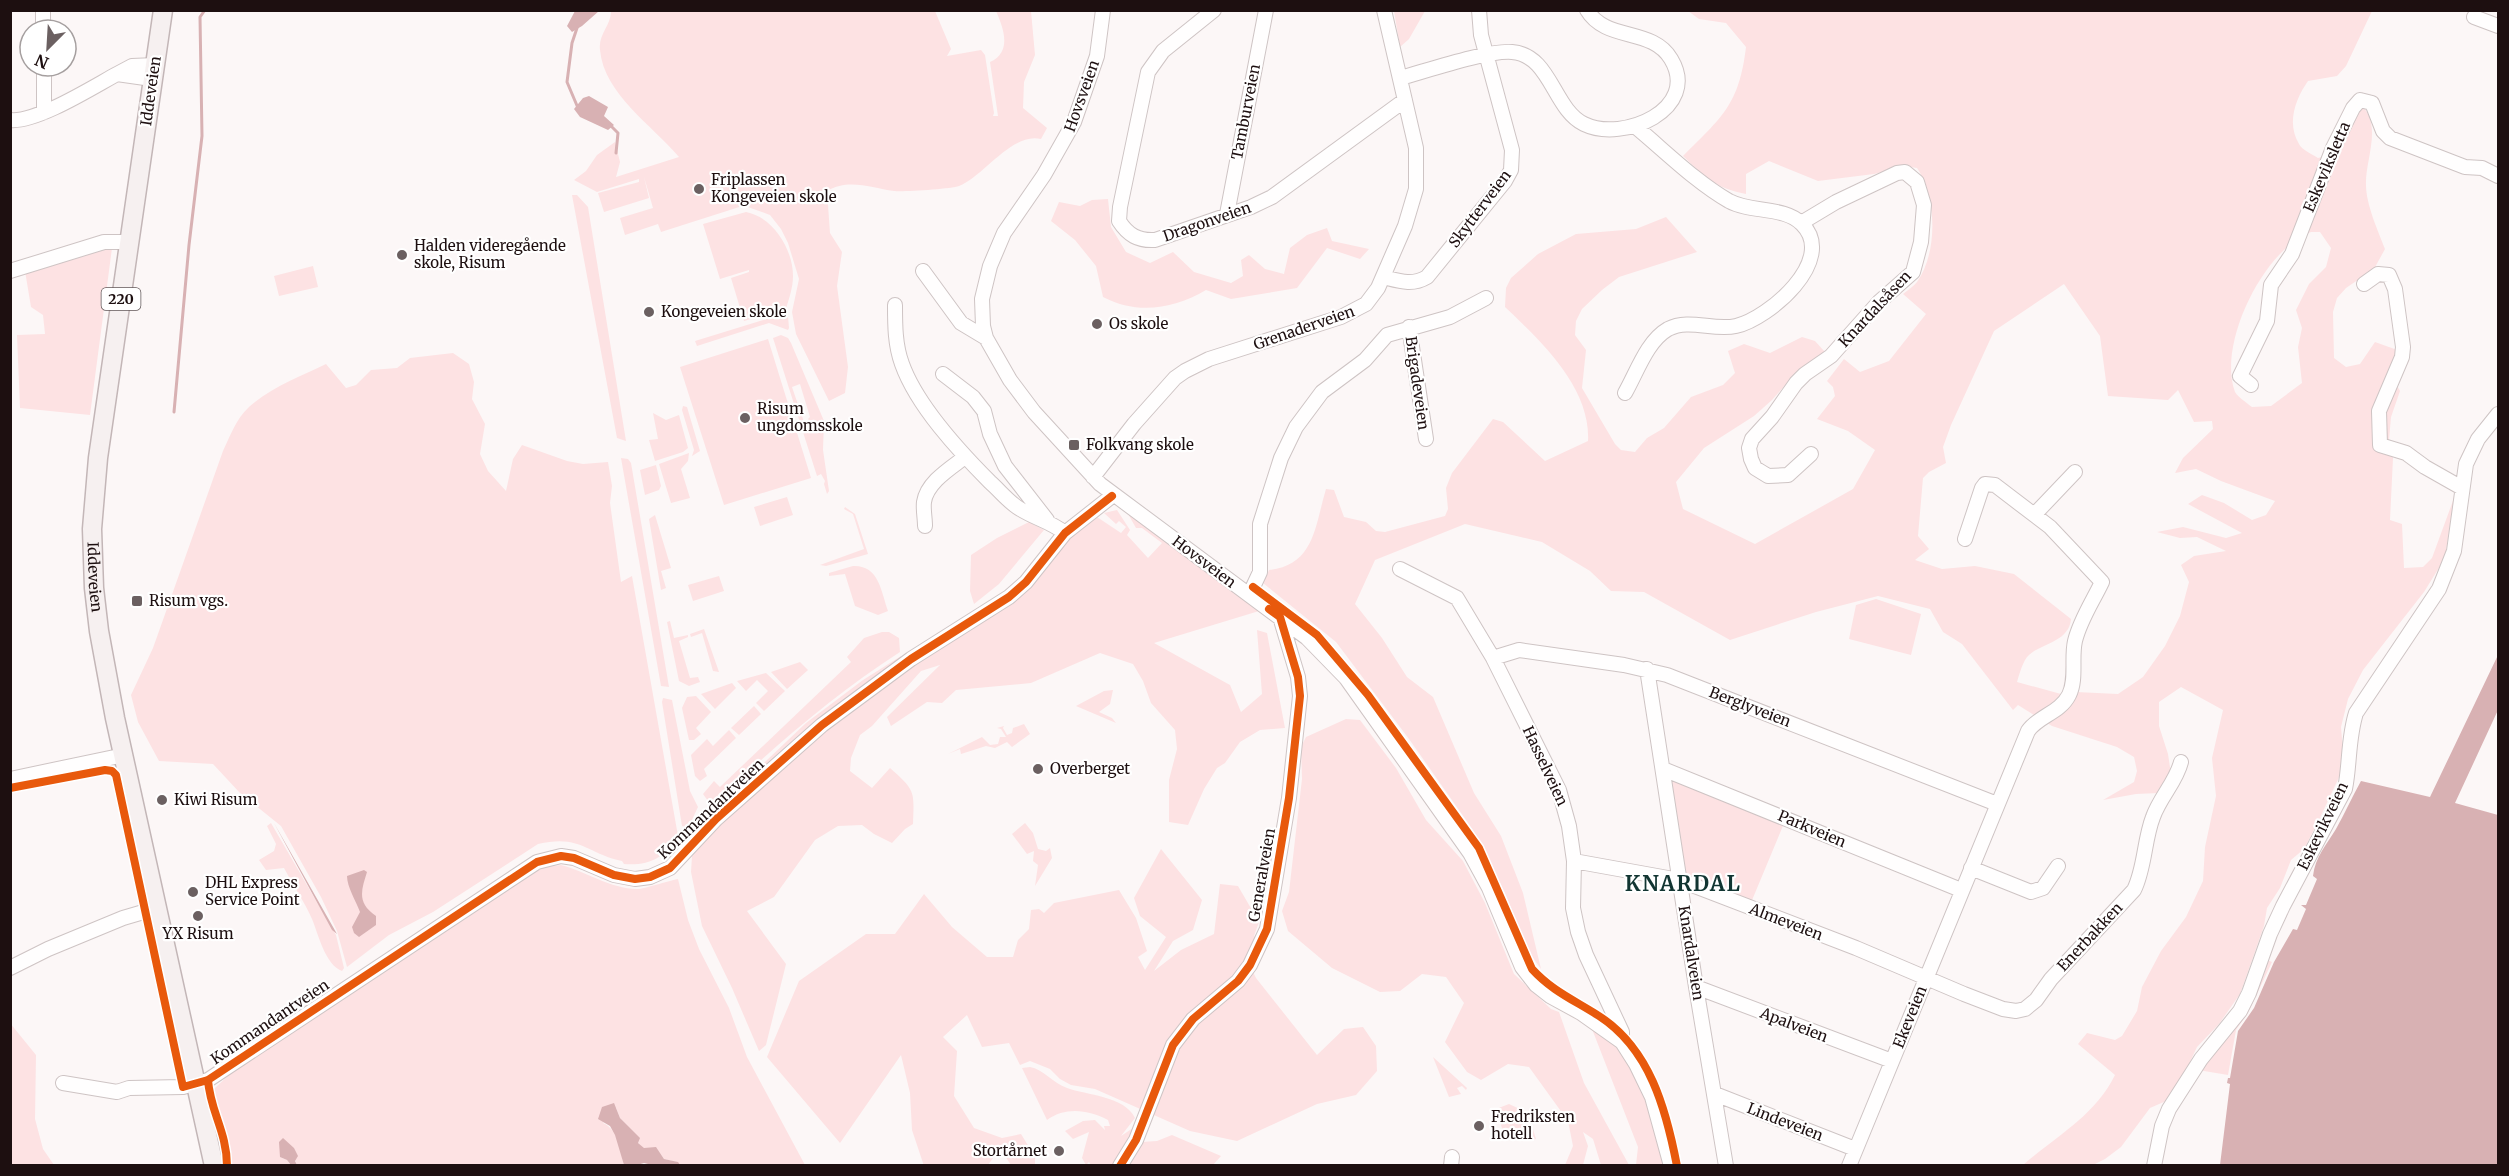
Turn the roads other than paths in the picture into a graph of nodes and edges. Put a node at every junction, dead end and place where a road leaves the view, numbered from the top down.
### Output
1 (162, 10) edge
2 (1103, 10) edge
3 (1214, 10) edge
4 (1266, 10) edge
5 (1384, 10) edge
6 (1479, 10) edge
7 (1587, 10) edge
8 (2474, 17) dead end
9 (2499, 26) edge
10 (1486, 56) junction
11 (153, 72) junction
12 (44, 78) edge
13 (1401, 78) junction
14 (1405, 100) junction
15 (44, 112) junction
16 (10, 120) edge
17 (1636, 127) junction
18 (2499, 176) edge
19 (1227, 214) junction
20 (1801, 223) junction
21 (129, 242) junction
22 (10, 271) edge
23 (923, 271) dead end
24 (1383, 277) junction
25 (2364, 284) dead end
26 (1486, 298) dead end
27 (895, 305) dead end
28 (1409, 327) junction
29 (986, 338) junction
30 (943, 374) dead end
31 (2251, 385) dead end
32 (1625, 393) dead end
33 (2499, 414) edge
34 (1426, 439) dead end
35 (1811, 454) dead end
36 (965, 457) junction
37 (2075, 472) dead end
38 (1093, 477) junction
39 (2462, 488) junction
40 (1112, 496) junction
41 (2035, 514) junction
42 (1047, 520) junction
43 (925, 526) dead end
44 (1065, 533) junction
45 (1965, 539) dead end
46 (1400, 569) dead end
47 (1252, 597) junction
48 (1280, 617) junction
49 (1493, 658) junction
50 (1647, 669) junction
51 (124, 754) junction
52 (2181, 762) dead end
53 (1663, 769) junction
54 (10, 779) edge
55 (1997, 804) junction
56 (1574, 861) junction
57 (2058, 866) dead end
58 (1971, 868) junction
59 (1679, 880) junction
60 (1961, 890) junction
61 (157, 908) junction
62 (10, 968) edge
63 (1926, 976) junction
64 (1696, 987) junction
65 (1622, 1042) junction
66 (1892, 1061) junction
67 (63, 1083) dead end
68 (196, 1085) junction
69 (1715, 1094) junction
70 (1855, 1149) junction
71 (214, 1166) edge
72 (1120, 1166) edge
73 (1671, 1166) edge
74 (1726, 1166) edge
75 (1848, 1166) edge
76 (2154, 1166) edge

1 - 11 main road, Iddeveien / 220
2 - 29 street, Hovsveien
3 - 19 street, Dragonveien
4 - 19 street, Tamburveien
5 - 13 street, Grenaderveien
6 - 10 street, Skytterveien
7 - 17 street
8 - 9 street
10 - 13 street
10 - 17 street
10 - 24 street, Skytterveien
11 - 15 street
11 - 21 main road, Iddeveien / 220
12 - 15 street
13 - 14 street, Grenaderveien
14 - 19 street, Dragonveien
14 - 24 street, Grenaderveien
15 - 16 street
17 - 20 street
18 - 31 street, Eskeviksletta
20 - 32 street
20 - 35 street, Knardalsåsen
21 - 22 street
21 - 51 main road, Iddeveien / 220
23 - 29 street, Hovsveien
24 - 38 street, Grenaderveien
25 - 39 street
26 - 28 street, Brigadeveien
27 - 36 street
28 - 34 street, Brigadeveien
28 - 47 street, Brigadeveien
29 - 38 street, Hovsveien
30 - 42 street
33 - 39 street, Eskevikveien
36 - 42 street
36 - 43 street
37 - 41 street
38 - 40 street, Hovsveien
39 - 76 street, Eskevikveien
40 - 44 street, Kommandantveien
40 - 47 street, Hovsveien
41 - 45 street
41 - 55 street, Ekeveien
42 - 44 street
44 - 68 street, Kommandantveien
46 - 49 street, Hasselveien
47 - 48 street, Hovsveien
48 - 65 street, Hovsveien
48 - 72 street, Generalveien
49 - 50 street, Berglyveien
49 - 56 street, Hasselveien
50 - 53 street, Knardalveien
50 - 55 street, Berglyveien
51 - 54 street
51 - 61 main road, Iddeveien / 220
52 - 63 street, Enerbakken
53 - 59 street, Knardalveien
53 - 60 street, Parkveien
55 - 58 street, Ekeveien
56 - 59 street, Almeveien
56 - 65 street, Hasselveien
57 - 58 street
58 - 60 street, Ekeveien
59 - 63 street, Almeveien
59 - 64 street, Knardalveien
60 - 63 street, Ekeveien
61 - 62 street
61 - 68 main road, Iddeveien / 220
63 - 66 street, Ekeveien
64 - 66 street, Apalveien
64 - 69 street, Knardalveien
65 - 73 street, Hovsveien
66 - 70 street, Ekeveien
67 - 68 street
68 - 71 main road, Iddeveien / 220
69 - 70 street, Lindeveien
69 - 74 street, Knardalveien
70 - 75 street, Ekeveien

